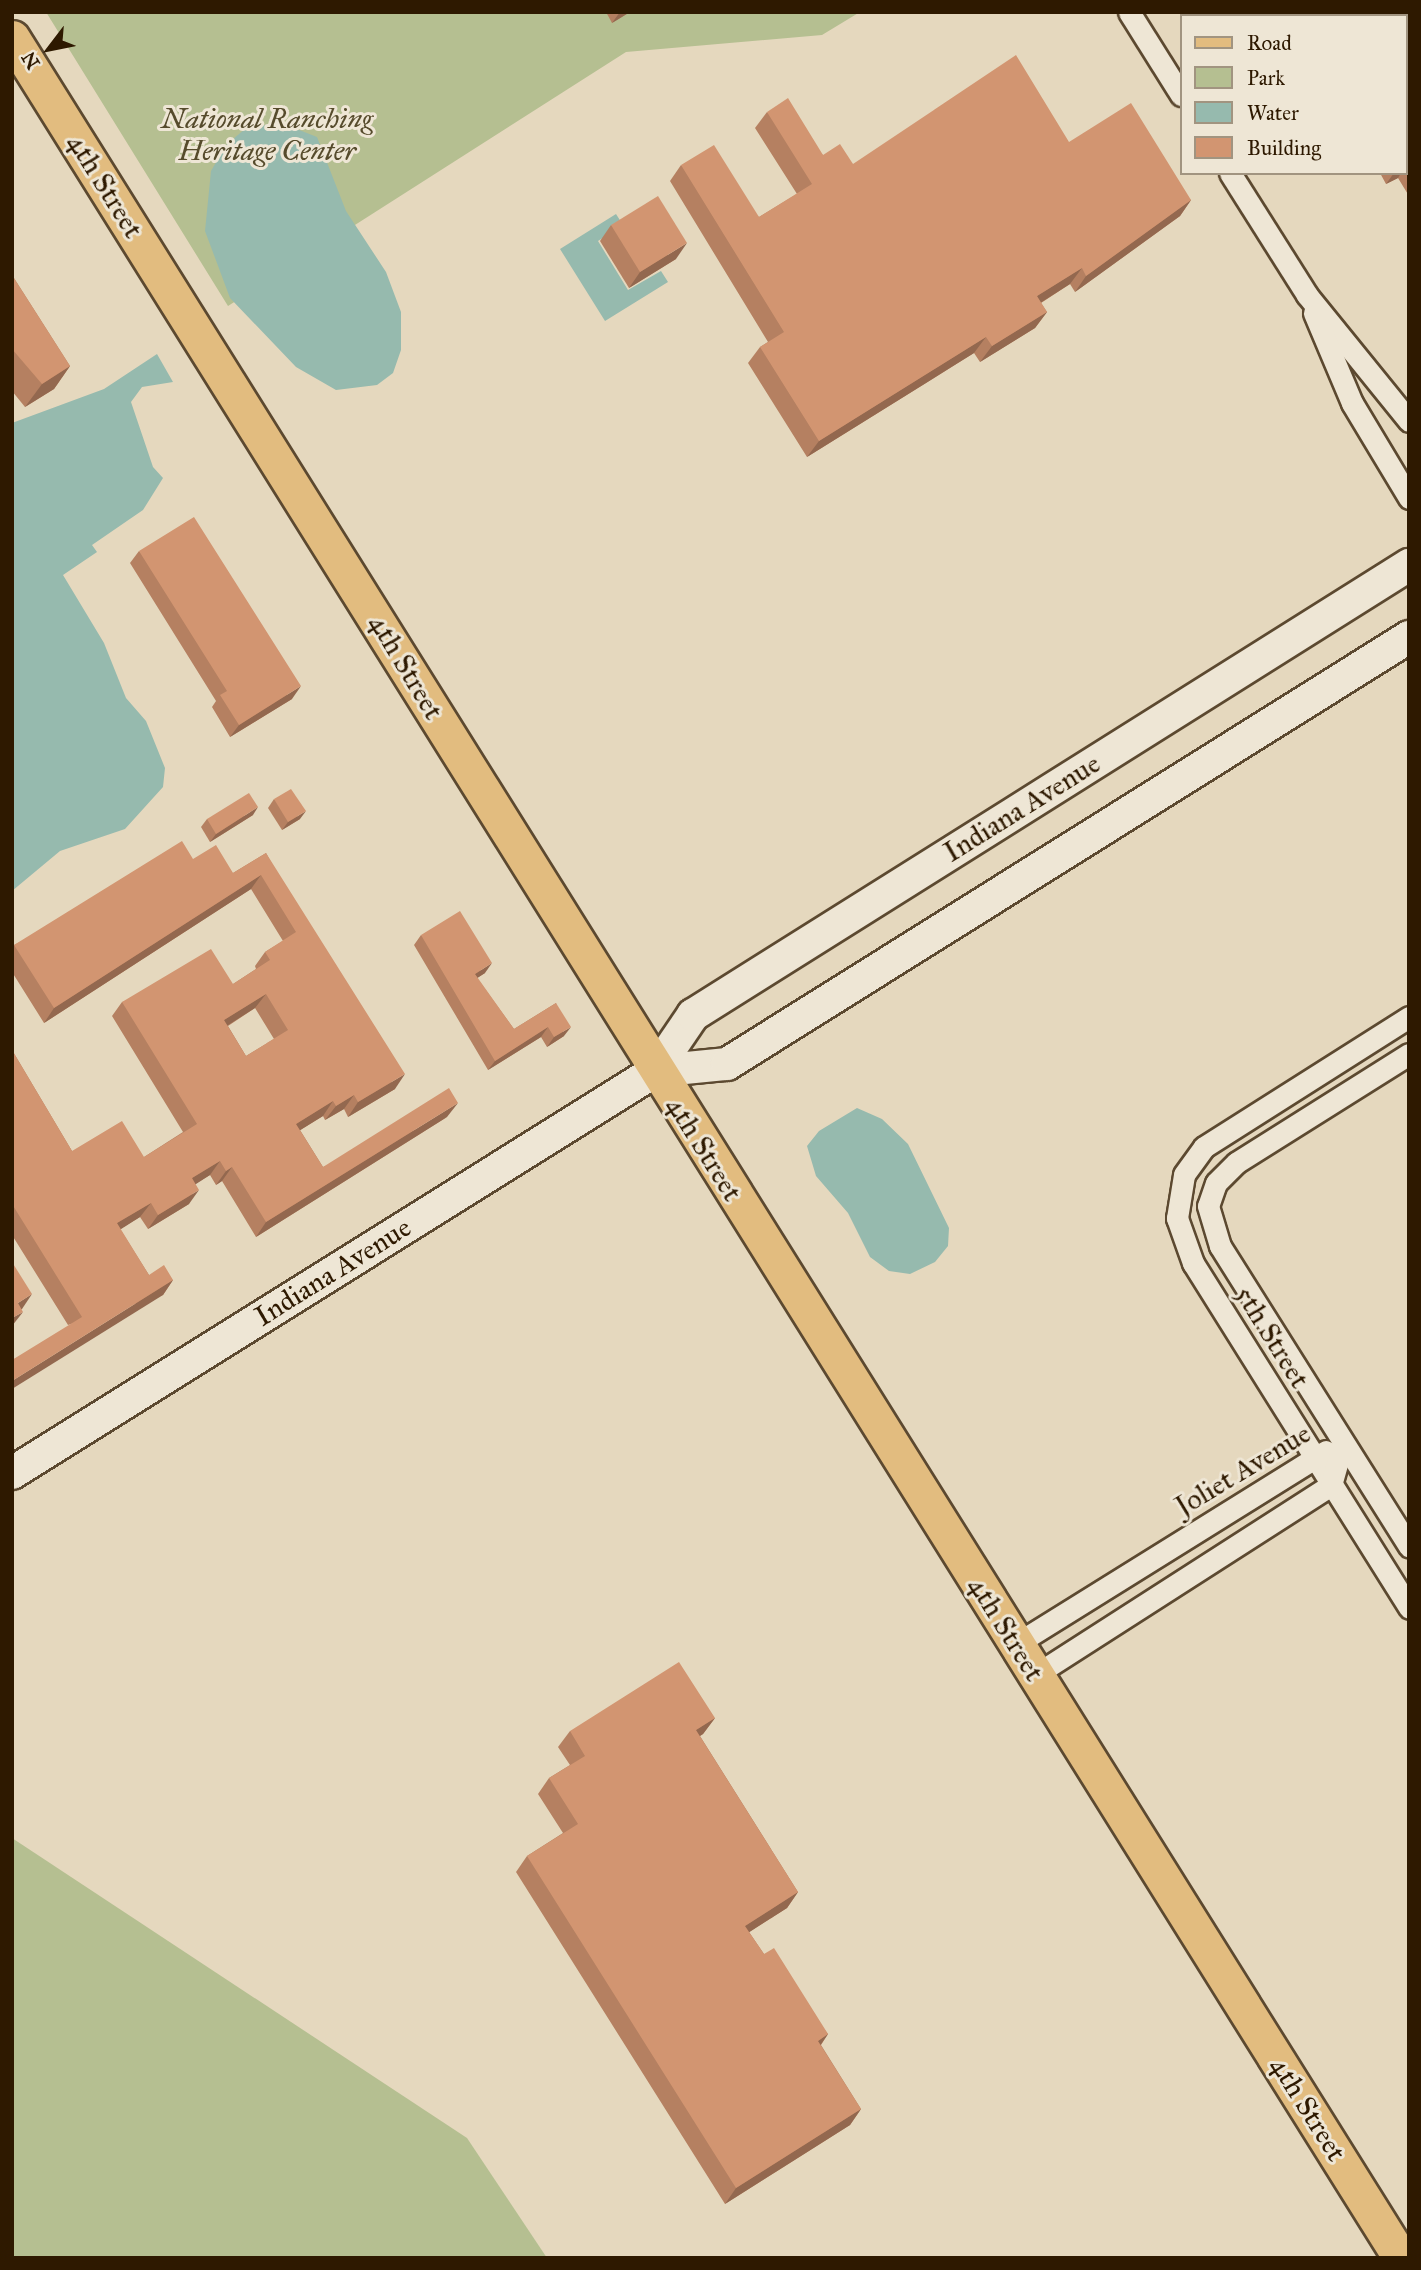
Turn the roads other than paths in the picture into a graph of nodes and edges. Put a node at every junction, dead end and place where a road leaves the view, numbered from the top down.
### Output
1 (1129, 12) edge
2 (12, 38) edge
3 (1180, 93) edge
4 (1231, 175) edge
5 (1307, 295) junction
6 (1409, 421) edge
7 (1409, 498) edge
8 (1409, 565) edge
9 (1409, 637) edge
10 (1409, 1017) edge
11 (1409, 1054) edge
12 (655, 1071) junction
13 (1343, 1443) junction
14 (1314, 1456) junction
15 (12, 1473) edge
16 (1331, 1485) junction
17 (1409, 1546) edge
18 (1409, 1608) edge
19 (1016, 1644) junction
20 (1035, 1675) junction
21 (1401, 2258) edge

1 - 3 street
2 - 12 main road, 4th Street
4 - 5 street
5 - 6 street
5 - 7 street
8 - 12 street, Indiana Avenue
9 - 12 street, Indiana Avenue
10 - 14 street, 5th Street
11 - 13 street, 5th Street
12 - 15 street, Indiana Avenue
12 - 19 main road, 4th Street
13 - 14 street, Joliet Avenue
13 - 16 street, Joliet Avenue
13 - 17 street, 5th Street
14 - 16 street, 5th Street
14 - 19 street, Joliet Avenue
16 - 18 street, 5th Street
16 - 20 street, Joliet Avenue
19 - 20 main road, 4th Street
20 - 21 main road, 4th Street

